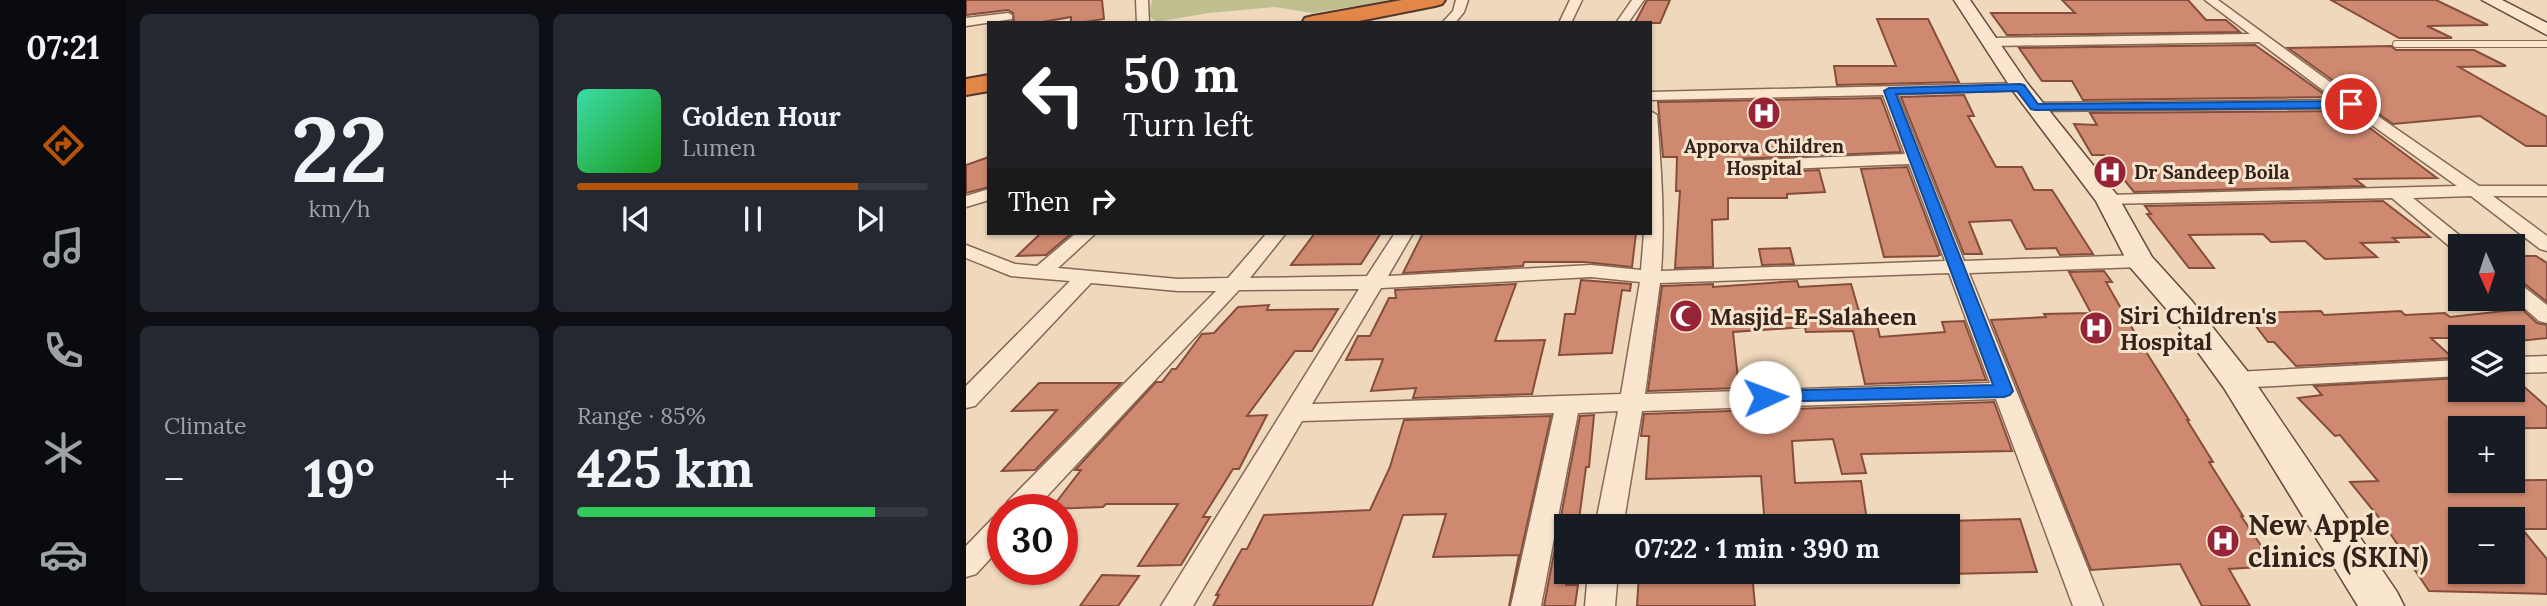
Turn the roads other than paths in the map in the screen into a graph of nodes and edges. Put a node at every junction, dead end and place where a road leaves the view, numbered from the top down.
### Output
1 (1142, 0) edge
2 (1408, 0) edge
3 (1435, 0) edge
4 (1462, 0) edge
5 (1576, 0) edge
6 (1638, 0) edge
7 (1962, 0) edge
8 (2211, 0) edge
9 (2490, 0) edge
10 (1008, 16) edge
11 (1143, 21) edge
12 (1298, 21) edge
13 (1324, 21) edge
14 (1450, 21) edge
15 (1566, 21) edge
16 (1623, 21) edge
17 (966, 22) edge
18 (2547, 30) edge
19 (2261, 38) junction
20 (1992, 42) junction
21 (2396, 44) dead end
22 (2547, 44) edge
23 (987, 83) edge
24 (966, 87) edge
25 (987, 89) edge
26 (1889, 91) junction
27 (966, 93) edge
28 (1652, 96) edge
29 (2028, 97) junction
30 (2351, 104) junction
31 (1652, 145) edge
32 (1915, 159) junction
33 (1738, 166) dead end
34 (2475, 191) junction
35 (2547, 191) edge
36 (1652, 192) edge
37 (2396, 193) junction
38 (987, 195) edge
39 (2108, 200) junction
40 (966, 202) edge
41 (1085, 235) edge
42 (1275, 235) edge
43 (1403, 235) edge
44 (1651, 235) edge
45 (2448, 236) edge
46 (2547, 245) edge
47 (966, 251) edge
48 (2140, 261) junction
49 (1956, 267) junction
50 (1041, 273) junction
51 (1086, 277) junction
52 (1650, 277) junction
53 (1373, 283) junction
54 (1234, 284) junction
55 (2525, 298) edge
56 (2547, 316) edge
57 (2547, 364) edge
58 (2525, 365) edge
59 (2448, 369) edge
60 (2236, 380) junction
61 (2004, 391) junction
62 (966, 400) edge
63 (1632, 401) junction
64 (1569, 404) junction
65 (1294, 414) junction
66 (1032, 494) edge
67 (1611, 514) edge
68 (987, 543) edge
69 (966, 565) edge
70 (1602, 584) edge
71 (1176, 606) edge
72 (1527, 606) edge
73 (1600, 606) edge
74 (2088, 606) edge
75 (2382, 606) edge

1 - 11 street
2 - 12 highway
3 - 13 highway
4 - 14 street
5 - 15 street
6 - 16 street
7 - 20 street
8 - 19 street
9 - 18 street
10 - 17 street
19 - 20 street
19 - 30 street
20 - 29 street
21 - 22 lane
23 - 24 highway
25 - 27 highway
26 - 28 street
26 - 29 street
26 - 32 street
29 - 30 street
29 - 39 street
30 - 34 street
31 - 36 street
32 - 33 street
32 - 49 street
34 - 35 street
34 - 37 street
34 - 46 street
37 - 39 street
37 - 45 street
38 - 40 street
39 - 48 street
41 - 50 street
42 - 54 street
43 - 53 street
44 - 52 street
47 - 50 street
48 - 49 street
48 - 60 street
49 - 52 street
49 - 61 street
50 - 51 street
51 - 54 street
51 - 62 street
52 - 53 street
52 - 63 street
53 - 54 street
53 - 65 street
54 - 66 street
55 - 56 street
57 - 58 street
59 - 60 street
60 - 75 street
61 - 63 street
61 - 74 street
63 - 64 street
63 - 67 street
64 - 65 street
64 - 72 street
65 - 71 street
68 - 69 street
70 - 73 street

